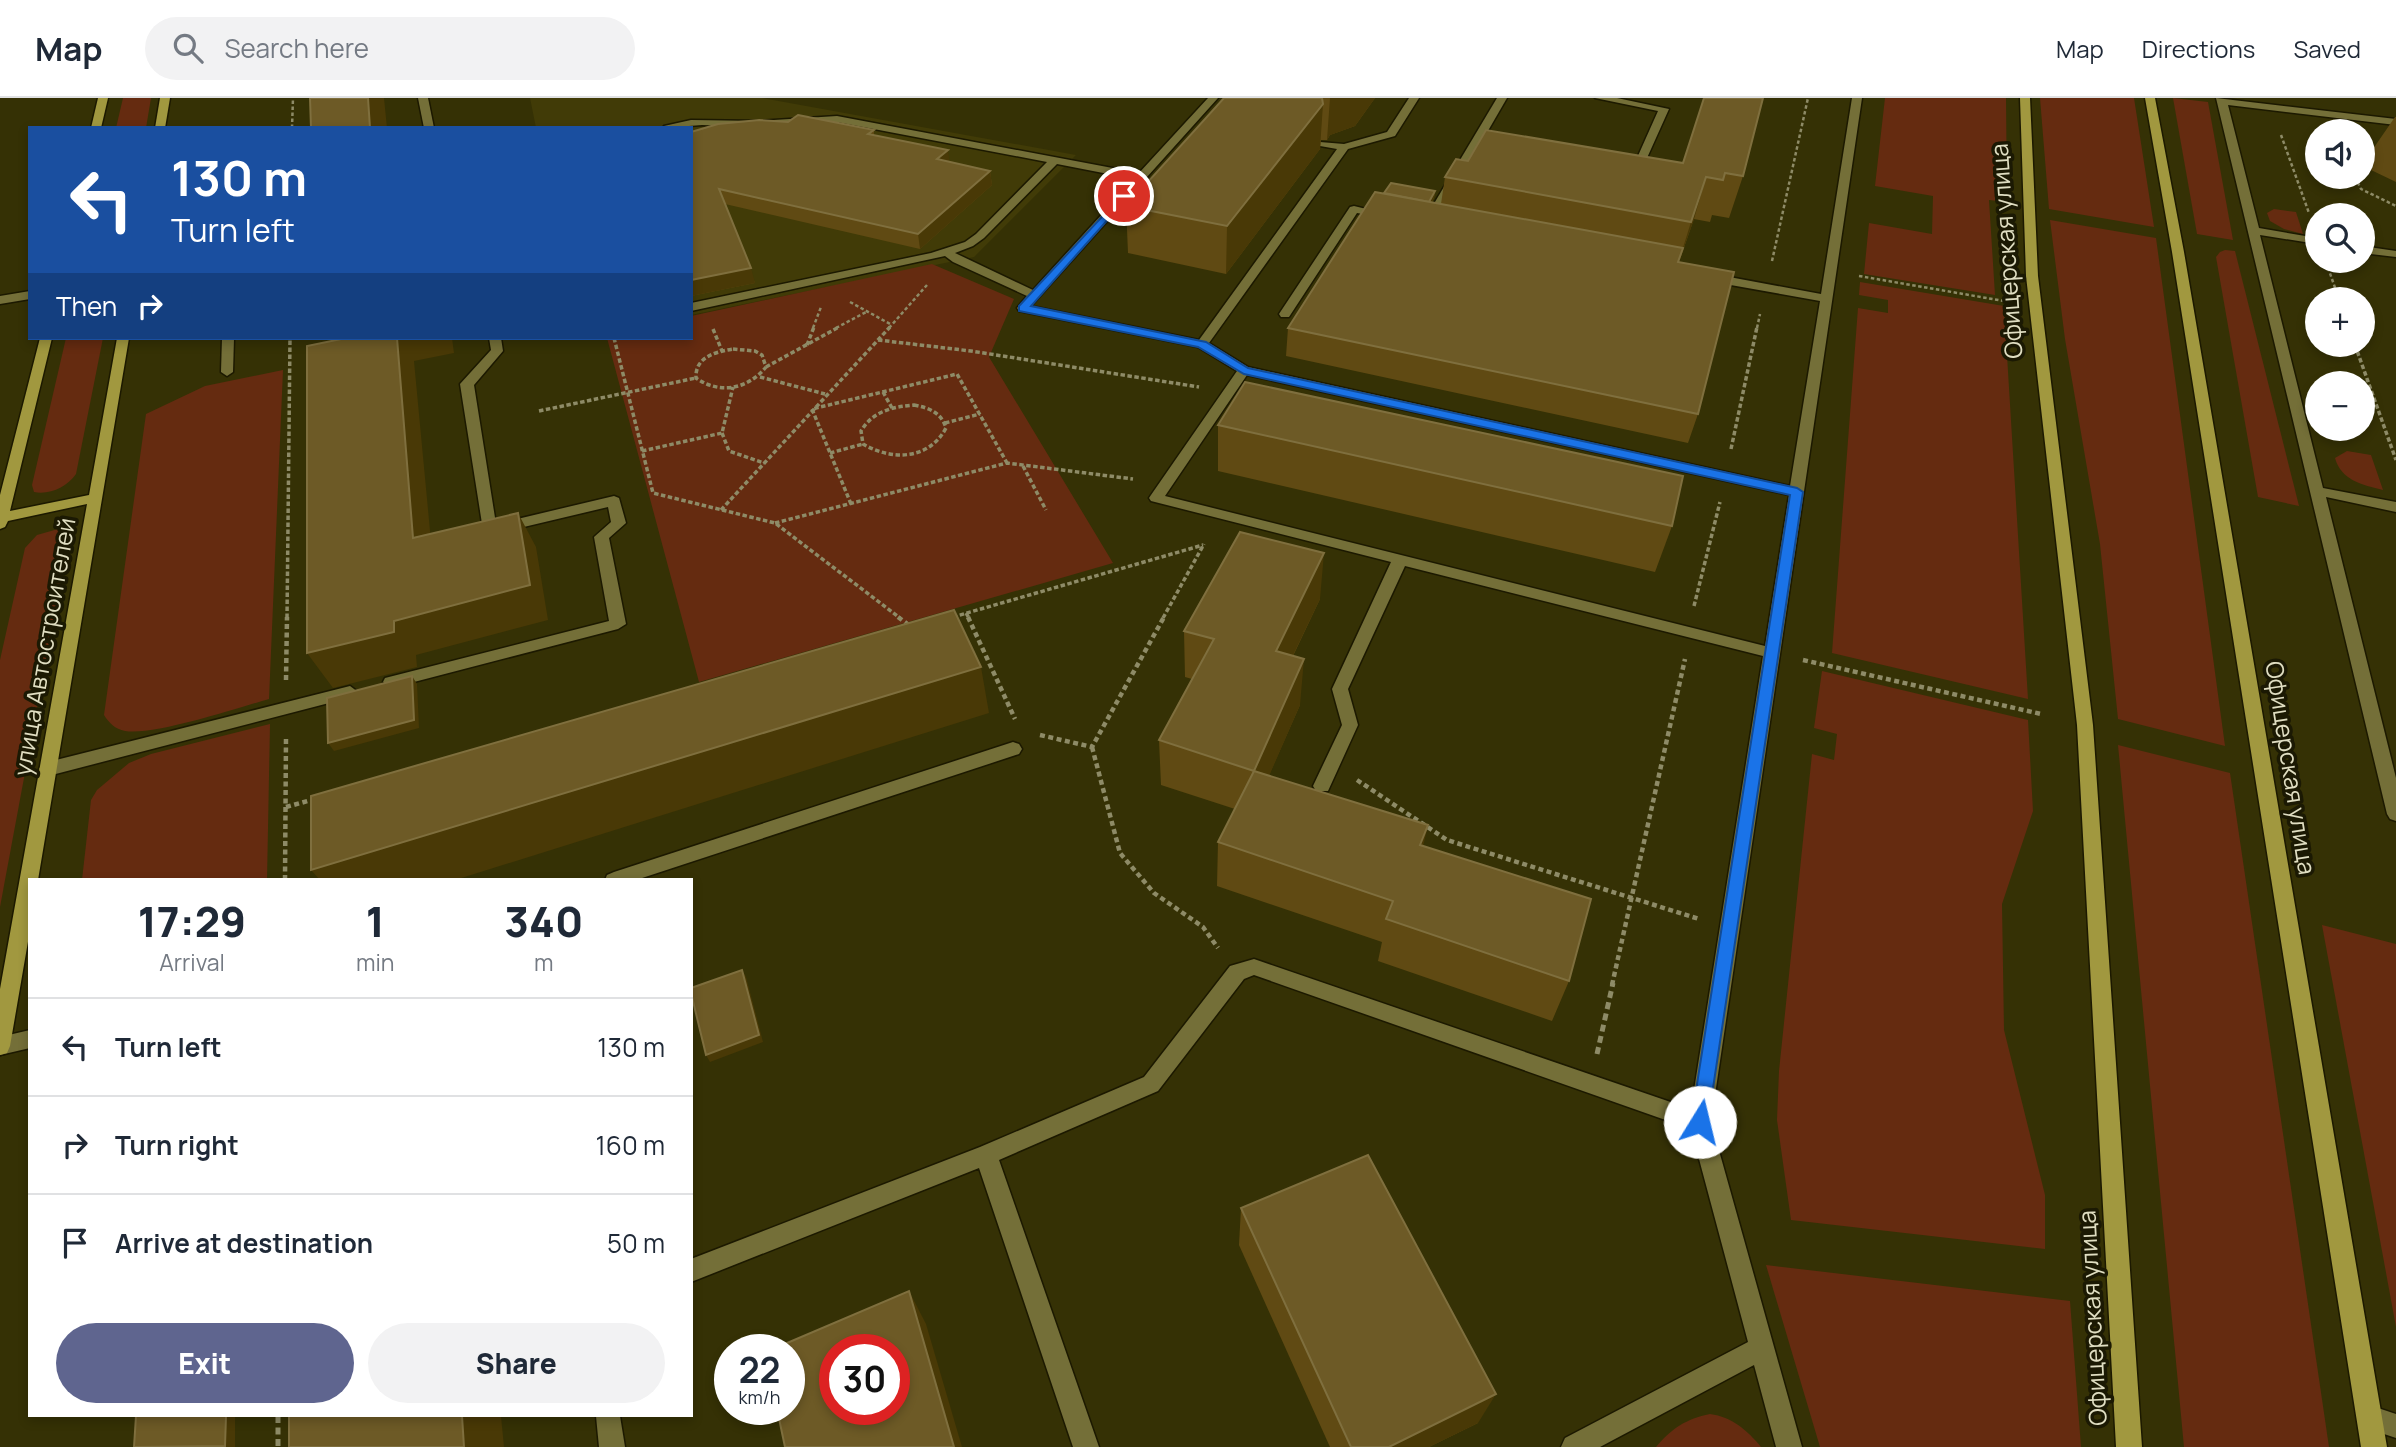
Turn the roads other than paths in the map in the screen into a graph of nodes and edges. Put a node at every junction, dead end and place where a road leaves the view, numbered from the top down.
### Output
1 (103, 98) edge
2 (165, 98) edge
3 (423, 98) edge
4 (1213, 98) edge
5 (1414, 98) edge
6 (1502, 98) edge
7 (1600, 98) edge
8 (1857, 98) edge
9 (2025, 98) edge
10 (2150, 98) edge
11 (2221, 99) edge
12 (2396, 122) edge
13 (96, 126) edge
14 (160, 126) edge
15 (429, 126) edge
16 (676, 126) edge
17 (1324, 144) dead end
18 (1344, 147) junction
19 (1470, 150) junction
20 (1484, 152) edge
21 (1055, 160) junction
22 (1619, 176) edge
23 (1142, 177) junction
24 (1395, 217) edge
25 (1430, 221) edge
26 (2254, 231) junction
27 (2305, 239) edge
28 (2375, 251) edge
29 (947, 252) junction
30 (2396, 254) edge
31 (1697, 275) edge
32 (28, 295) edge
33 (1034, 295) junction
34 (1826, 299) junction
35 (0, 300) edge
36 (693, 307) edge
37 (1285, 314) dead end
38 (46, 340) edge
39 (123, 340) edge
40 (229, 340) edge
41 (495, 340) edge
42 (1202, 344) junction
43 (1244, 370) junction
44 (227, 372) dead end
45 (2318, 491) junction
46 (1797, 492) junction
47 (95, 498) junction
48 (2396, 507) edge
49 (1, 521) edge
50 (1400, 560) junction
51 (1772, 653) junction
52 (1013, 749) dead end
53 (48, 769) junction
54 (1322, 786) dead end
55 (2396, 814) edge
56 (29, 878) edge
57 (620, 878) edge
58 (28, 884) edge
59 (28, 1039) edge
60 (0, 1046) edge
61 (1700, 1122) junction
62 (986, 1155) junction
63 (693, 1270) edge
64 (1762, 1348) junction
65 (608, 1417) edge
66 (2369, 1417) junction
67 (2396, 1426) edge
68 (612, 1447) edge
69 (1086, 1447) edge
70 (1574, 1447) edge
71 (1789, 1447) edge
72 (2129, 1447) edge
73 (2374, 1447) edge

1 - 13 main road
2 - 14 main road
3 - 15 street
4 - 23 street
5 - 18 street
6 - 19 street
7 - 22 street
8 - 34 street
9 - 72 main road, Офицерская улица
10 - 66 main road, Офицерская улица
11 - 12 street
11 - 26 street
16 - 21 street
17 - 18 street
18 - 42 street
19 - 20 street
19 - 25 street
21 - 23 street
21 - 29 street
23 - 33 street
24 - 37 street
26 - 27 street
26 - 45 street
28 - 30 street
29 - 33 street
29 - 36 street
31 - 34 street
32 - 35 street
33 - 42 street
34 - 46 street
38 - 49 main road
39 - 47 main road, улица Автостроителей
40 - 44 street
41 - 53 street
42 - 43 street
43 - 46 street
43 - 50 street
45 - 48 street
45 - 55 street
46 - 51 street
47 - 49 main road
47 - 53 main road, улица Автостроителей
50 - 51 street
50 - 54 street
51 - 61 street
52 - 57 street
53 - 56 main road, улица Автостроителей
58 - 60 main road, улица Автостроителей
59 - 60 street
61 - 62 street
61 - 64 street
62 - 63 street
62 - 69 street
64 - 70 street
64 - 71 street
65 - 68 street
66 - 67 street
66 - 73 main road, Офицерская улица

